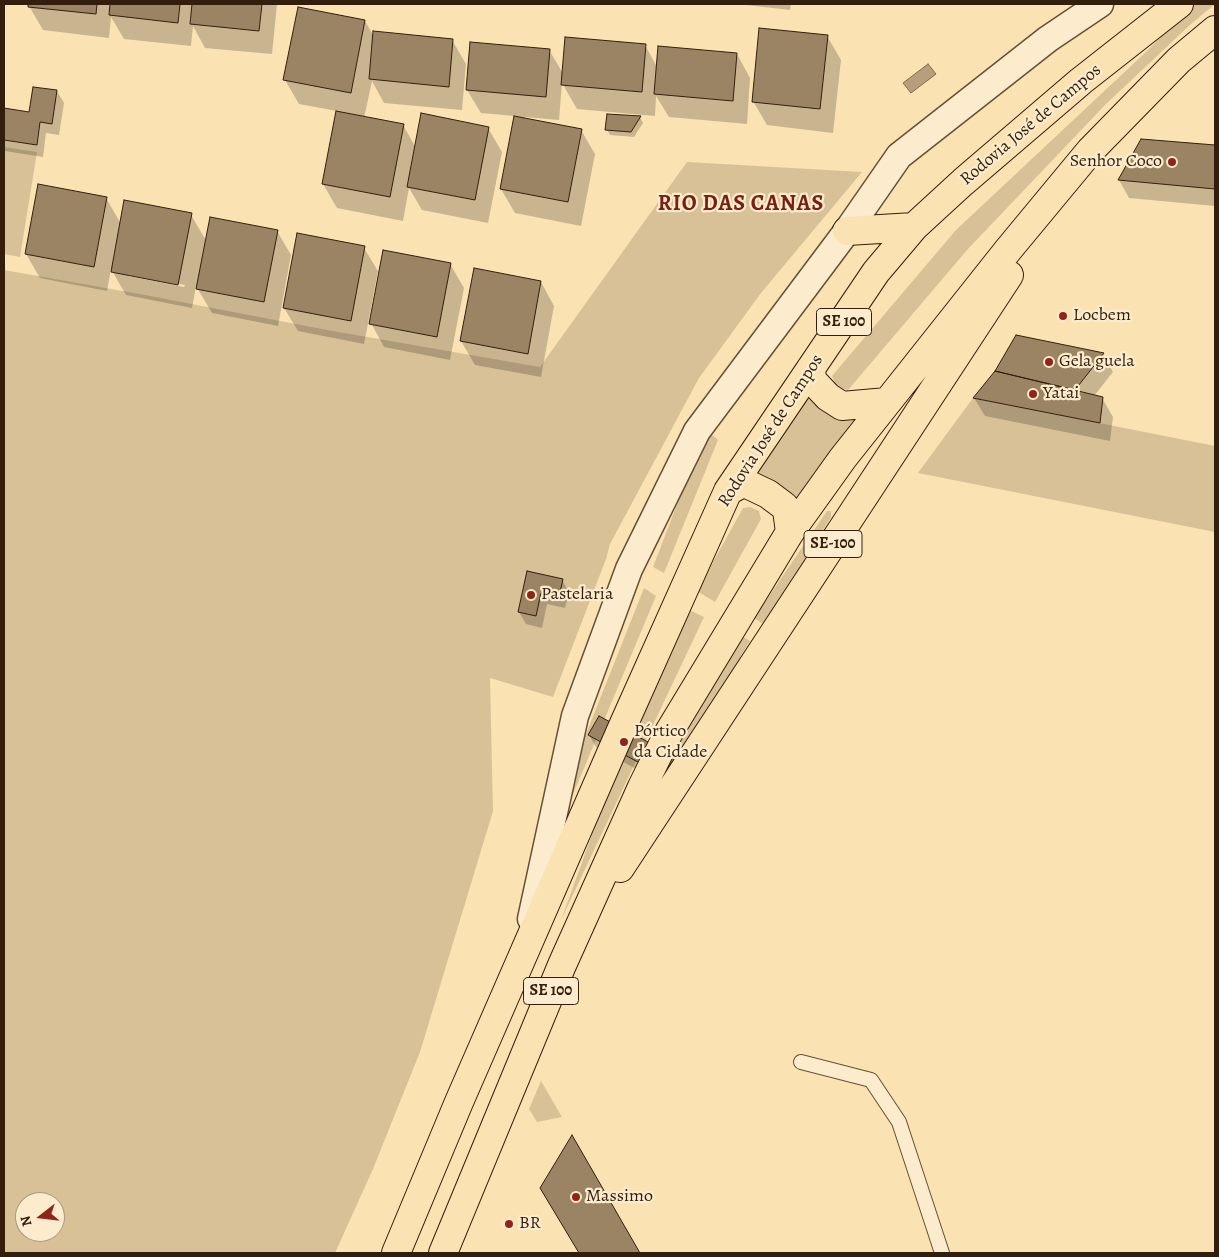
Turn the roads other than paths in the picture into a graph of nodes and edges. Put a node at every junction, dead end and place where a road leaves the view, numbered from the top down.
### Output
1 (1100, 4) edge
2 (1179, 4) edge
3 (1215, 30) edge
4 (1090, 151) junction
5 (914, 227) junction
6 (846, 231) junction
7 (811, 368) junction
8 (887, 402) junction
9 (728, 491) junction
10 (790, 532) junction
11 (575, 937) junction
12 (524, 954) junction
13 (801, 1062) dead end
14 (396, 1253) edge
15 (443, 1253) edge
16 (942, 1253) edge

1 - 6 street
2 - 5 main road, Rodovia José de Campos / SE 100
3 - 4 main road, SE 100
4 - 8 main road, SE 100
4 - 11 main road, SE-100
5 - 6 main road
5 - 7 main road, Rodovia José de Campos / SE 100
6 - 12 street
7 - 8 main road
7 - 9 main road, Rodovia José de Campos / SE 100
8 - 10 main road, SE 100
9 - 10 main road
9 - 12 main road, Rodovia José de Campos / SE 100
10 - 11 main road, SE 100
11 - 15 main road, SE 100
12 - 14 main road, SE 100
13 - 16 lane

